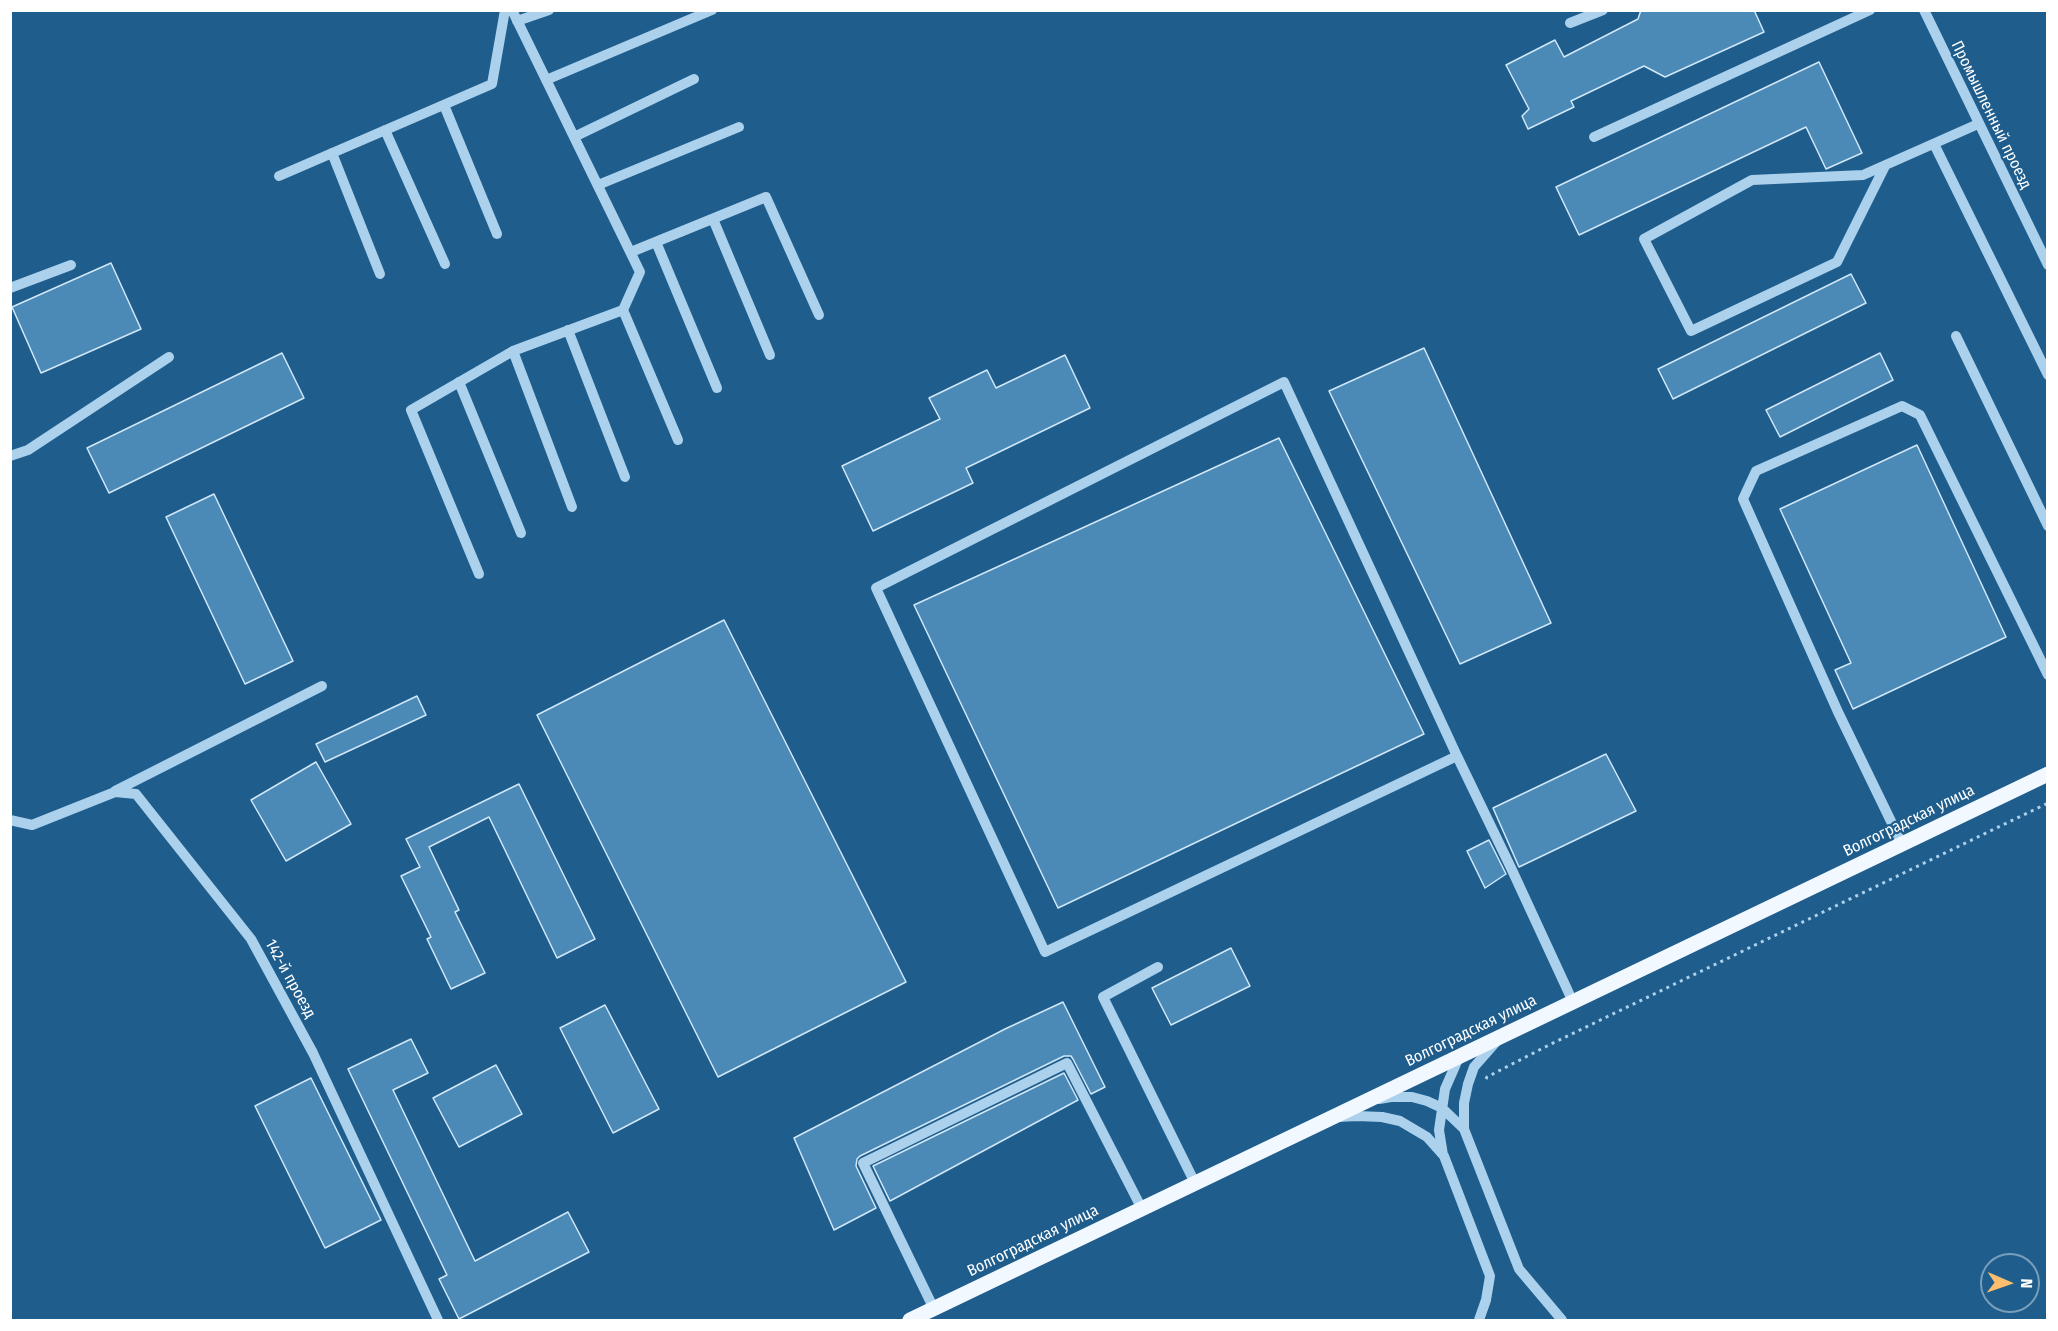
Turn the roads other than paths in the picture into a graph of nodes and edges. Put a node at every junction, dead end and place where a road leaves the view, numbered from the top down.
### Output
1 (505, 10) edge
2 (549, 10) edge
3 (712, 10) edge
4 (1603, 10) edge
5 (1870, 10) edge
6 (1924, 10) edge
7 (515, 16) edge
8 (1570, 23) dead end
9 (694, 79) dead end
10 (546, 80) junction
11 (444, 105) junction
12 (1978, 124) junction
13 (739, 127) dead end
14 (385, 130) junction
15 (574, 137) junction
16 (1593, 137) dead end
17 (1934, 144) junction
18 (332, 153) junction
19 (1885, 165) junction
20 (279, 176) dead end
21 (598, 185) junction
22 (712, 219) junction
23 (497, 234) dead end
24 (656, 242) junction
25 (631, 252) junction
26 (445, 264) dead end
27 (71, 265) dead end
28 (2048, 265) edge
29 (380, 274) dead end
30 (10, 288) edge
31 (623, 309) junction
32 (819, 315) dead end
33 (568, 330) junction
34 (1956, 336) dead end
35 (513, 351) junction
36 (770, 355) dead end
37 (169, 357) dead end
38 (2048, 375) edge
39 (459, 382) junction
40 (717, 388) dead end
41 (678, 440) dead end
42 (10, 456) edge
43 (625, 477) dead end
44 (572, 507) dead end
45 (2048, 526) edge
46 (521, 533) dead end
47 (479, 573) dead end
48 (2048, 675) edge
49 (322, 686) dead end
50 (1457, 756) junction
51 (2048, 774) edge
52 (115, 792) junction
53 (10, 820) edge
54 (1902, 844) junction
55 (1158, 967) dead end
56 (1573, 1002) junction
57 (1501, 1037) junction
58 (1459, 1057) junction
59 (1363, 1103) junction
60 (1442, 1108) junction
61 (1332, 1118) junction
62 (1464, 1129) junction
63 (1444, 1156) junction
64 (1196, 1183) junction
65 (1142, 1209) junction
66 (934, 1309) junction
67 (438, 1320) edge
68 (910, 1320) edge
69 (1479, 1320) edge
70 (1562, 1320) edge

1 - 11 lane
2 - 7 lane
3 - 10 lane
4 - 8 lane
5 - 16 lane
6 - 12 lane, Промышленный проезд
7 - 10 lane
9 - 15 lane
10 - 15 lane
11 - 14 lane
11 - 23 lane
12 - 17 lane
12 - 28 lane, Промышленный проезд
13 - 21 lane
14 - 18 lane
14 - 26 lane
15 - 21 lane
17 - 19 lane
17 - 38 lane
18 - 20 lane
18 - 29 lane
19 - 19 lane
21 - 25 lane
22 - 24 lane
22 - 32 lane
22 - 36 lane
24 - 25 lane
24 - 40 lane
25 - 31 lane
27 - 30 lane
31 - 33 lane
31 - 41 lane
33 - 35 lane
33 - 43 lane
34 - 45 lane
35 - 39 lane
35 - 44 lane
37 - 42 lane
39 - 46 lane
39 - 47 lane
48 - 54 lane
49 - 52 lane
50 - 50 lane
50 - 56 lane
51 - 54 main road, Волгоградская улица
52 - 53 lane
52 - 67 lane, 142-й проезд
54 - 56 main road, Волгоградская улица
55 - 64 lane
56 - 57 main road, Волгоградская улица
57 - 58 main road, Волгоградская улица
57 - 62 lane
58 - 59 main road, Волгоградская улица
58 - 60 lane
59 - 60 lane
59 - 61 main road, Волгоградская улица
60 - 62 lane
60 - 63 lane
61 - 63 lane
61 - 64 main road, Волгоградская улица
62 - 70 lane
63 - 69 lane
64 - 65 main road, Волгоградская улица
65 - 66 main road, Волгоградская улица
65 - 66 lane
66 - 68 main road, Волгоградская улица

